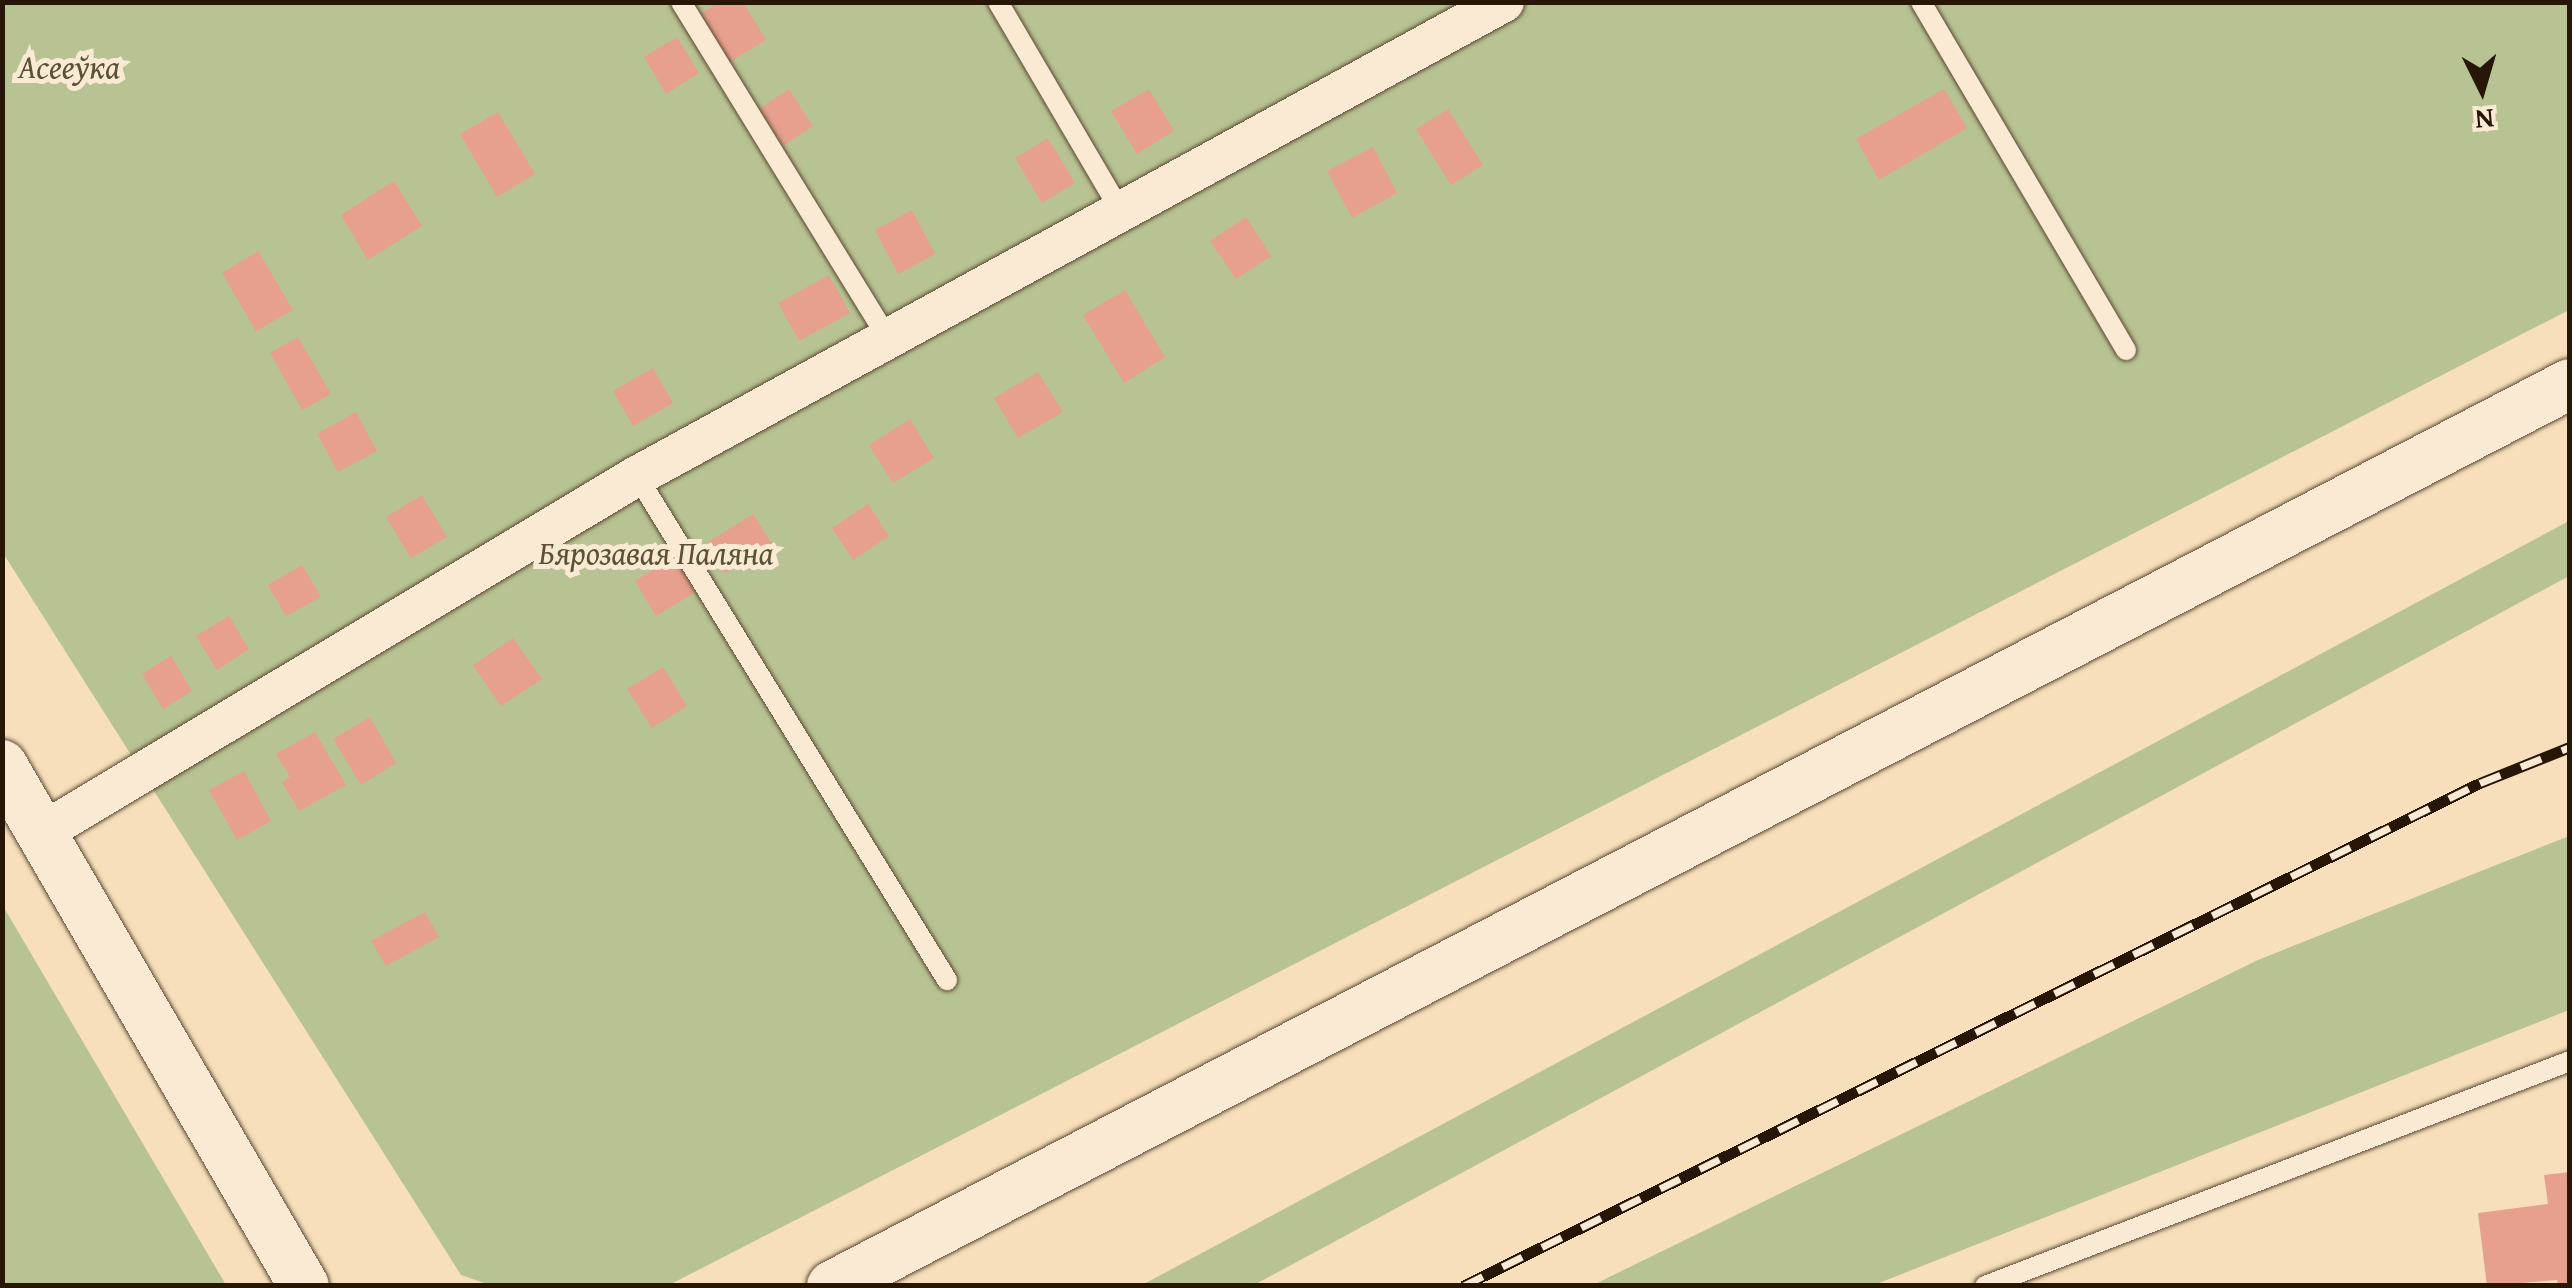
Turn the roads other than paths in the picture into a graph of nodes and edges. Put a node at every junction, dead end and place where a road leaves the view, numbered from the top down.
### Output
1 (682, 2) edge
2 (998, 2) edge
3 (1504, 2) edge
4 (1920, 2) edge
5 (1121, 212) junction
6 (888, 340) junction
7 (2126, 350) dead end
8 (2570, 384) edge
9 (637, 476) junction
10 (2, 765) edge
11 (43, 832) junction
12 (948, 980) dead end
13 (2570, 1060) edge
14 (2014, 1280) edge
15 (304, 1286) edge
16 (832, 1286) edge
17 (1985, 1286) edge

1 - 6 lane
2 - 5 lane
3 - 5 street
4 - 7 lane
5 - 6 street
6 - 9 street
8 - 16 street
9 - 11 street
9 - 12 lane
10 - 11 street
11 - 15 street
13 - 14 lane
14 - 17 lane

